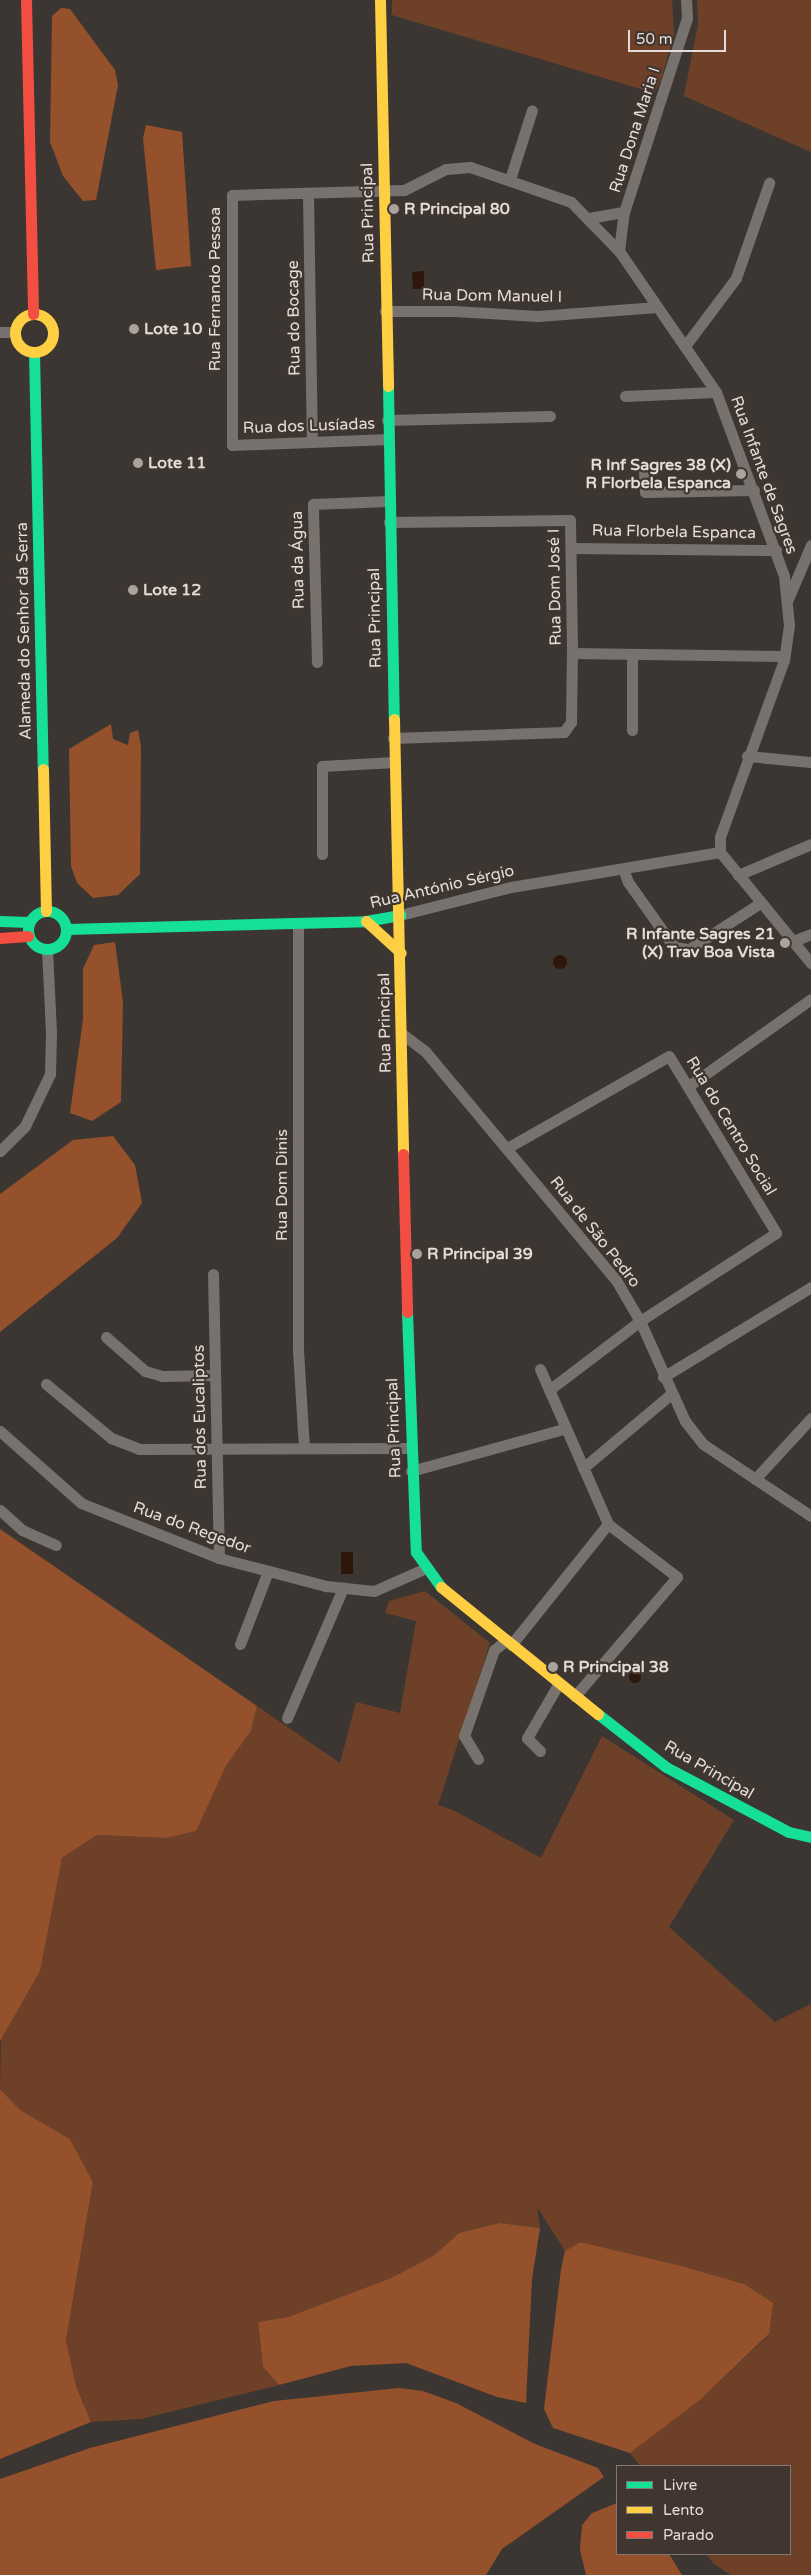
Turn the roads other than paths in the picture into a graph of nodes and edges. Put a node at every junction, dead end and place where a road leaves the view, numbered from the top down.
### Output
1 (26, 0) edge
2 (380, 0) edge
3 (686, 0) edge
4 (532, 110) dead end
5 (510, 180) junction
6 (769, 183) dead end
7 (383, 191) junction
8 (308, 194) junction
9 (624, 212) junction
10 (589, 218) junction
11 (619, 251) junction
12 (657, 307) junction
13 (386, 311) junction
14 (33, 314) junction
15 (0, 332) edge
16 (15, 332) junction
17 (685, 346) junction
18 (34, 352) junction
19 (716, 392) junction
20 (625, 396) dead end
21 (550, 416) dead end
22 (387, 420) junction
23 (388, 439) junction
24 (312, 442) junction
25 (232, 445) joint
26 (644, 473) dead end
27 (754, 490) junction
28 (389, 502) junction
29 (389, 522) junction
30 (811, 547) edge
31 (571, 548) junction
32 (776, 550) junction
33 (788, 599) junction
34 (572, 653) junction
35 (632, 654) junction
36 (784, 656) junction
37 (317, 662) dead end
38 (632, 730) dead end
39 (393, 738) junction
40 (747, 756) junction
41 (394, 762) junction
42 (811, 762) edge
43 (811, 844) edge
44 (720, 852) junction
45 (322, 854) dead end
46 (623, 869) junction
47 (738, 875) junction
48 (760, 903) junction
49 (46, 911) junction
50 (400, 915) junction
51 (0, 921) edge
52 (366, 921) junction
53 (29, 922) junction
54 (298, 923) junction
55 (66, 929) junction
56 (811, 934) edge
57 (28, 936) junction
58 (0, 938) edge
59 (793, 941) junction
60 (47, 950) junction
61 (401, 953) junction
62 (811, 963) edge
63 (811, 999) edge
64 (401, 1033) junction
65 (690, 1085) junction
66 (507, 1148) junction
67 (0, 1151) edge
68 (212, 1274) dead end
69 (811, 1287) edge
70 (640, 1321) junction
71 (106, 1337) dead end
72 (540, 1369) dead end
73 (215, 1375) junction
74 (663, 1377) junction
75 (46, 1384) dead end
76 (549, 1390) junction
77 (671, 1394) junction
78 (811, 1418) edge
79 (564, 1429) junction
80 (0, 1431) edge
81 (304, 1447) junction
82 (217, 1448) junction
83 (410, 1448) junction
84 (583, 1468) junction
85 (411, 1471) junction
86 (755, 1479) junction
87 (0, 1510) edge
88 (811, 1516) edge
89 (608, 1524) junction
90 (56, 1545) dead end
91 (220, 1558) junction
92 (426, 1568) junction
93 (268, 1571) junction
94 (343, 1588) junction
95 (508, 1643) junction
96 (240, 1644) dead end
97 (559, 1683) junction
98 (574, 1696) junction
99 (288, 1718) dead end
100 (540, 1751) dead end
101 (478, 1759) dead end
102 (811, 1837) edge

1 - 14 street
2 - 7 street, Rua Principal
3 - 9 street, Rua Dona Maria I
4 - 5 street
5 - 7 street, Rua Infante de Sagres
5 - 10 street, Rua Infante de Sagres
6 - 17 street
7 - 8 street, Rua Fernando Pessoa
7 - 13 street, Rua Principal
8 - 24 street, Rua do Bocage
8 - 25 street, Rua Fernando Pessoa
9 - 10 street, Rua Dona Maria I
9 - 11 street, Rua Dona Maria I
10 - 11 street, Rua Infante de Sagres
11 - 12 street, Rua Infante de Sagres
12 - 13 street, Rua Dom Manuel I
12 - 17 street, Rua Infante de Sagres
13 - 22 street, Rua Principal
14 - 16 street
14 - 18 street
15 - 16 street
16 - 18 street
17 - 19 street, Rua Infante de Sagres
18 - 49 street, Alameda do Senhor da Serra
19 - 20 street
19 - 27 street, Rua Infante de Sagres
21 - 22 street
22 - 23 street, Rua Principal
23 - 24 street, Rua dos Lusíadas
23 - 28 street, Rua Principal
24 - 25 street, Rua dos Lusíadas
26 - 27 street
27 - 32 street, Rua Infante de Sagres
28 - 29 street, Rua Principal
28 - 37 street, Rua da Água
29 - 31 street, Rua Dom José I
29 - 39 street, Rua Principal
30 - 33 street
31 - 32 street, Rua Florbela Espanca
31 - 34 street, Rua Dom José I
32 - 33 street, Rua Infante de Sagres
33 - 36 street, Rua Infante de Sagres
34 - 35 street, Rua Dom José I
34 - 39 street
35 - 36 street, Rua Dom José I
35 - 38 street
36 - 40 street, Rua Infante de Sagres
39 - 41 street, Rua Principal
40 - 42 street
40 - 44 street, Rua Infante de Sagres
41 - 45 street
41 - 50 street, Rua Principal
43 - 47 street
44 - 46 street, Rua António Sérgio
44 - 47 street
46 - 48 street
46 - 50 street, Rua António Sérgio
47 - 48 street
48 - 59 street
49 - 53 street
49 - 55 street
50 - 52 street, Rua António Sérgio
50 - 61 street, Rua Principal
51 - 53 street
52 - 54 street, Rua António Sérgio
52 - 61 street
53 - 57 street
54 - 55 street, Rua António Sérgio
54 - 81 street, Rua Dom Dinis
55 - 60 street
56 - 59 street
57 - 58 street
57 - 60 street
59 - 62 street
60 - 67 street
61 - 64 street, Rua Principal
63 - 65 street
64 - 66 street, Rua de São Pedro
64 - 83 street, Rua Principal
65 - 66 street, Rua do Centro Social
65 - 70 street, Rua do Centro Social
66 - 70 street, Rua de São Pedro
68 - 73 street, Rua dos Eucaliptos
69 - 74 street
70 - 74 street, Rua de São Pedro
70 - 76 street
71 - 73 street
72 - 76 street
73 - 82 street, Rua dos Eucaliptos
74 - 77 street, Rua de São Pedro
75 - 82 street
76 - 79 street
77 - 84 street
77 - 86 street, Rua de São Pedro
78 - 86 street
79 - 84 street
79 - 85 street
80 - 91 street, Rua do Regedor
81 - 82 street
81 - 83 street
82 - 91 street, Rua dos Eucaliptos
83 - 85 street, Rua Principal
84 - 89 street
85 - 92 street, Rua Principal
86 - 88 street, Rua de São Pedro
87 - 90 street
89 - 95 street
89 - 98 street
91 - 93 street, Rua do Regedor
92 - 94 street, Rua do Regedor
92 - 95 street, Rua Principal
93 - 94 street, Rua do Regedor
93 - 96 street
94 - 99 street
95 - 97 street, Rua Principal
95 - 101 street
97 - 98 street, Rua Principal
97 - 100 street
98 - 102 street, Rua Principal

